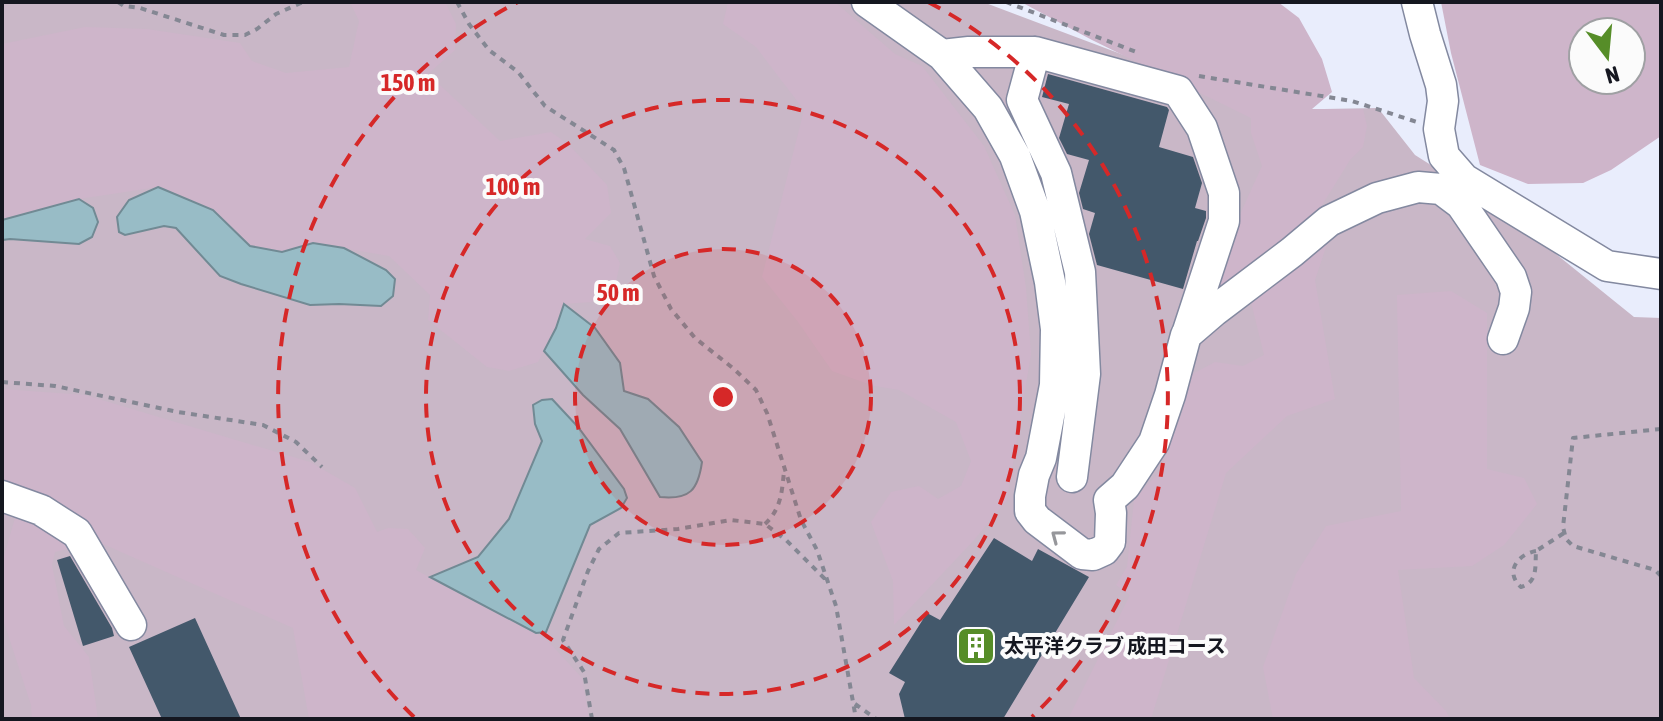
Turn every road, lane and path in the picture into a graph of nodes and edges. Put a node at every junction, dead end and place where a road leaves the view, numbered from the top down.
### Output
1 (118, 2) edge
2 (303, 2) edge
3 (457, 2) edge
4 (867, 2) edge
5 (1006, 2) edge
6 (1417, 2) edge
7 (1035, 52) junction
8 (942, 55) junction
9 (1146, 56) dead end
10 (1187, 72) dead end
11 (1439, 129) junction
12 (1661, 274) edge
13 (1186, 335) junction
14 (1503, 339) dead end
15 (2, 382) edge
16 (1661, 429) edge
17 (1041, 458) junction
18 (322, 467) dead end
19 (784, 468) junction
20 (1072, 477) junction
21 (2, 496) edge
22 (1109, 500) junction
23 (765, 524) junction
24 (1564, 533) junction
25 (1536, 551) junction
26 (1661, 576) edge
27 (828, 582) junction
28 (131, 625) dead end
29 (853, 702) junction
30 (592, 719) edge
31 (856, 719) edge
32 (876, 719) edge

1 - 2 path
3 - 19 path
4 - 8 street
5 - 9 path
6 - 11 street
7 - 8 street
7 - 13 street
7 - 20 street
8 - 17 street
10 - 11 path
11 - 12 street
13 - 14 street
13 - 22 street
15 - 18 path
16 - 24 path
17 - 20 street
22 -> 17 street
19 - 23 path
19 - 27 path
20 - 22 street
21 - 28 street
23 - 27 path
23 - 30 path
24 - 25 path
24 - 26 path
25 - 25 path
27 - 29 path
29 - 31 path
29 - 32 path

